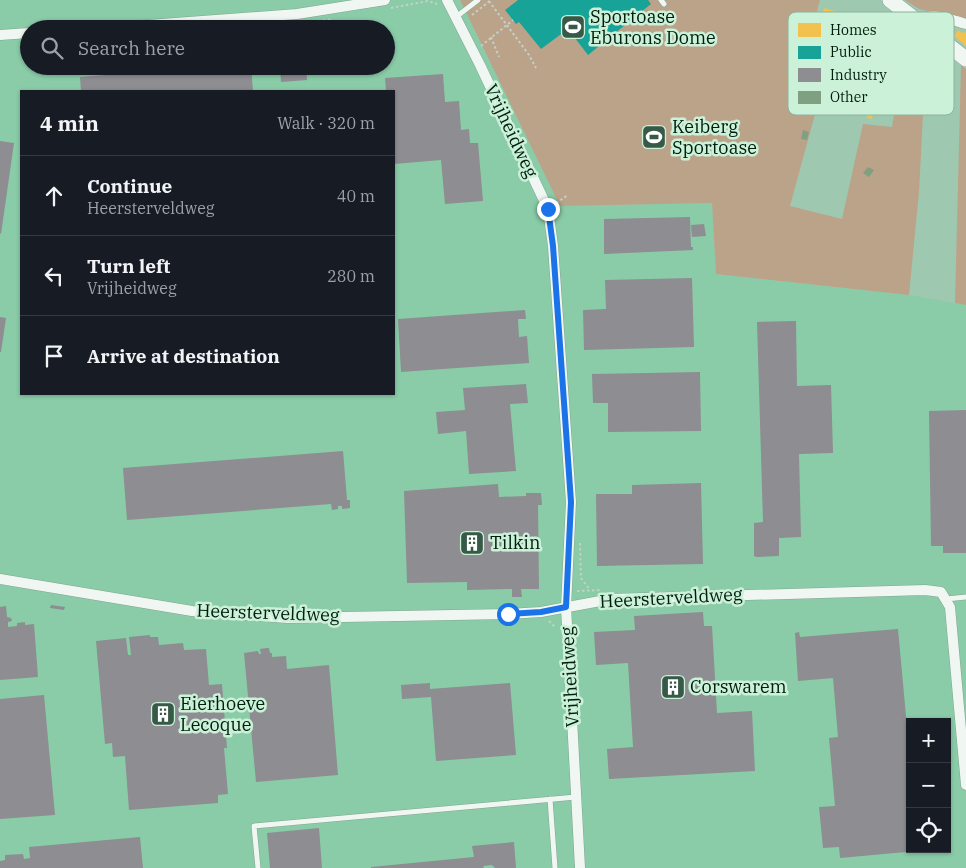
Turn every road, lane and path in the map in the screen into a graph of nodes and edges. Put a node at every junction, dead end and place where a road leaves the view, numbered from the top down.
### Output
1 (478, 0) edge
2 (890, 0) edge
3 (381, 1) edge
4 (489, 1) dead end
5 (442, 2) edge
6 (905, 12) edge
7 (456, 17) junction
8 (216, 20) edge
9 (512, 20) dead end
10 (506, 24) junction
11 (20, 34) edge
12 (0, 35) edge
13 (491, 37) junction
14 (954, 50) edge
15 (473, 52) junction
16 (499, 57) dead end
17 (966, 59) edge
18 (536, 68) dead end
19 (0, 579) edge
20 (596, 590) dead end
21 (567, 591) junction
22 (966, 597) edge
23 (945, 600) junction
24 (566, 607) junction
25 (966, 785) edge
26 (576, 797) junction
27 (550, 800) junction
28 (258, 868) edge
29 (555, 868) edge
30 (580, 868) edge

1 - 7 lane
2 - 6 main road
3 - 5 path
3 - 8 street
4 - 10 path
5 - 7 street, Vrijheidweg
7 - 15 street, Vrijheidweg
9 - 10 path
10 - 13 path
10 - 18 path
11 - 12 street
13 - 15 path
13 - 16 path
14 - 17 main road
15 - 21 street, Vrijheidweg
19 - 24 street, Heersterveldweg
20 - 21 path
21 - 24 street, Vrijheidweg
22 - 23 lane
23 - 24 street, Heersterveldweg
23 - 25 street
24 - 26 street, Vrijheidweg
26 - 27 lane
26 - 30 street, Vrijheidweg
27 - 28 lane
27 - 29 lane

